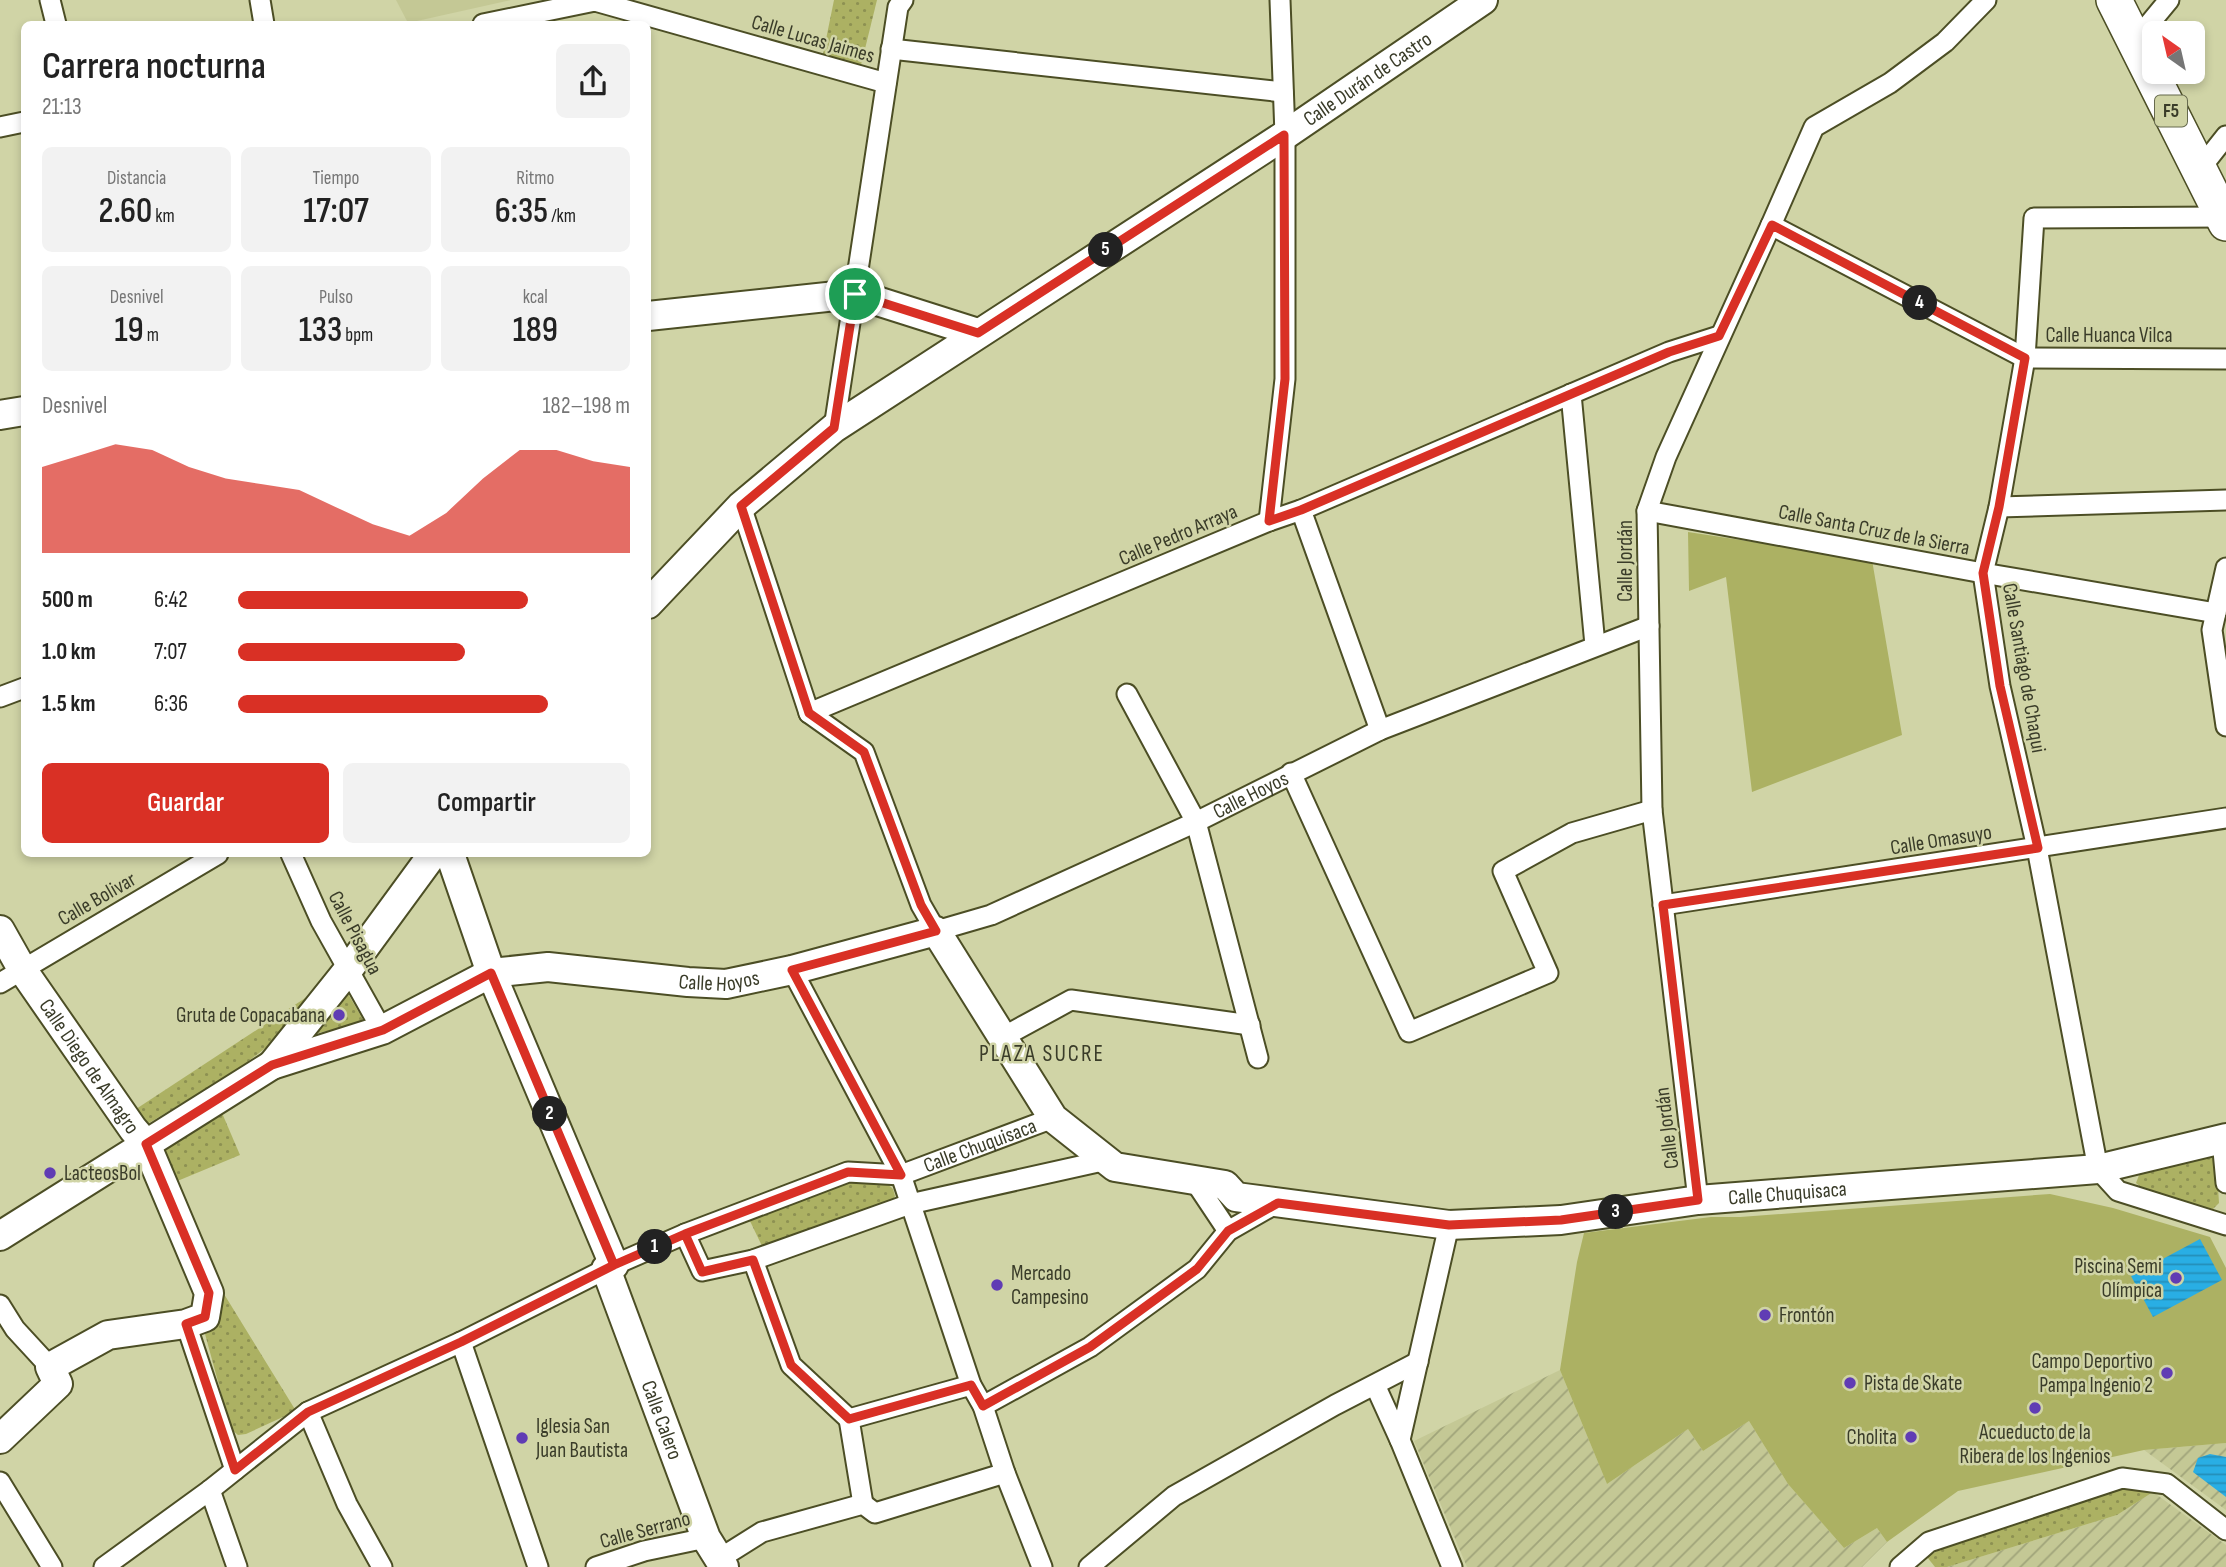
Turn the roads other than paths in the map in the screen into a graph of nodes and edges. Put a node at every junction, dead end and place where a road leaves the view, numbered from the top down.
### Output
1 (50, 0) edge
2 (260, 0) edge
3 (903, 0) edge
4 (1280, 0) edge
5 (1483, 0) edge
6 (1986, 0) edge
7 (2114, 0) edge
8 (2169, 0) edge
9 (595, 1) edge
10 (533, 19) edge
11 (55, 21) edge
12 (264, 21) edge
13 (513, 21) edge
14 (2135, 41) junction
15 (891, 49) junction
16 (886, 83) junction
17 (1283, 92) junction
18 (21, 123) edge
19 (0, 127) edge
20 (1284, 135) junction
21 (2226, 136) edge
22 (2199, 170) junction
23 (2224, 220) edge
24 (1772, 225) junction
25 (855, 294) junction
26 (651, 316) edge
27 (978, 333) junction
28 (1719, 336) junction
29 (2025, 358) junction
30 (2226, 359) edge
31 (1571, 394) junction
32 (834, 428) junction
33 (2226, 500) edge
34 (741, 506) junction
35 (1999, 507) junction
36 (1301, 510) junction
37 (1647, 511) junction
38 (1269, 521) junction
39 (2226, 568) edge
40 (1983, 573) junction
41 (651, 601) edge
42 (1648, 626) junction
43 (2218, 626) edge
44 (1595, 645) junction
45 (21, 689) edge
46 (1127, 694) dead end
47 (0, 697) edge
48 (809, 713) junction
49 (2226, 726) edge
50 (1380, 730) junction
51 (1291, 774) junction
52 (1652, 810) junction
53 (2226, 818) edge
54 (1196, 822) junction
55 (2038, 848) junction
56 (213, 857) edge
57 (292, 857) edge
58 (431, 857) edge
59 (451, 857) edge
60 (1663, 905) junction
61 (0, 930) edge
62 (936, 931) junction
63 (348, 970) junction
64 (792, 970) junction
65 (491, 973) junction
66 (11, 976) edge
67 (1250, 1025) junction
68 (383, 1030) junction
69 (1003, 1037) junction
70 (1258, 1058) dead end
71 (272, 1065) junction
72 (1053, 1118) junction
73 (2224, 1139) edge
74 (146, 1144) junction
75 (1107, 1160) junction
76 (2098, 1170) junction
77 (901, 1175) junction
78 (1194, 1180) junction
79 (2226, 1184) edge
80 (1698, 1200) junction
81 (909, 1203) junction
82 (1278, 1203) junction
83 (1449, 1225) junction
84 (2226, 1225) edge
85 (1228, 1231) junction
86 (685, 1234) junction
87 (0, 1236) edge
88 (753, 1260) junction
89 (610, 1267) junction
90 (0, 1305) edge
91 (186, 1324) junction
92 (461, 1342) junction
93 (1418, 1362) junction
94 (50, 1367) junction
95 (971, 1385) junction
96 (1375, 1385) junction
97 (983, 1406) junction
98 (308, 1412) junction
99 (849, 1419) junction
100 (0, 1438) edge
101 (1400, 1440) junction
102 (235, 1470) junction
103 (1005, 1473) junction
104 (0, 1482) edge
105 (210, 1490) junction
106 (863, 1504) junction
107 (2226, 1530) edge
108 (716, 1555) edge
109 (1445, 1566) edge
110 (52, 1567) edge
111 (104, 1567) edge
112 (237, 1567) edge
113 (382, 1567) edge
114 (538, 1567) edge
115 (596, 1567) edge
116 (1042, 1567) edge
117 (1088, 1567) edge
118 (1900, 1567) edge

1 - 11 street
2 - 12 street
3 - 15 street
4 - 17 street
5 - 20 main road, Calle Durán de Castro
6 - 24 street, Calle Jordán
7 - 14 highway, F5
8 - 14 street
9 - 10 street, Calle Lucas Jaimes
9 - 16 street, Calle Lucas Jaimes
10 - 13 street, Calle Lucas Jaimes
14 - 22 highway, F5
15 - 16 street
15 - 17 street
16 - 25 street
17 - 20 street
18 - 19 street
20 - 27 main road, Calle Durán de Castro
20 - 38 street
21 - 22 street
22 - 23 highway, F5
23 - 29 street, Calle Santiago de Chaqui
24 - 28 street, Calle Jordán
24 - 29 street, Calle Huanca Vilca
25 - 26 main road
25 - 27 main road
25 - 32 street
27 - 32 main road, Calle Durán de Castro
28 - 31 street, Calle Pedro Arraya
28 - 37 street, Calle Jordán
29 - 30 street, Calle Huanca Vilca
29 - 35 street, Calle Santiago de Chaqui
31 - 36 street, Calle Pedro Arraya
31 - 44 street
32 - 34 main road, Calle Durán de Castro
33 - 35 street
34 - 41 main road, Calle Durán de Castro
34 - 48 street
35 - 40 street, Calle Santiago de Chaqui
36 - 38 street, Calle Pedro Arraya
36 - 50 street
37 - 40 street, Calle Santa Cruz de la Sierra
37 - 42 street, Calle Jordán
38 - 48 street, Calle Pedro Arraya
39 - 43 street
40 - 43 street, Calle Santa Cruz de la Sierra
40 - 55 street, Calle Santiago de Chaqui
42 - 44 street, Calle Hoyos
42 - 52 street, Calle Jordán
43 - 49 street
44 - 50 street, Calle Hoyos
45 - 47 street
46 - 54 street
48 - 62 street
50 - 51 street, Calle Hoyos
51 - 52 street
51 - 54 street, Calle Hoyos
52 - 60 street, Calle Jordán
53 - 55 street, Calle Omasuyo
54 - 62 street, Calle Hoyos
54 - 67 street
55 - 60 street, Calle Omasuyo
55 - 76 street, Calle Santiago de Chaqui
56 - 66 street, Calle Bolivar
57 - 63 street, Calle Pisagua
58 - 63 main road
59 - 65 main road, Calle Calero
60 - 80 street, Calle Jordán
61 - 66 main road, Calle Diego de Almagro
62 - 64 main road, Calle Hoyos
62 - 69 main road
63 - 68 street, Calle Pisagua
63 - 71 main road
64 - 65 main road, Calle Hoyos
64 - 77 street
65 - 68 main road, Calle Hoyos
65 - 89 main road, Calle Calero
66 - 74 main road, Calle Diego de Almagro
67 - 69 street
67 - 70 street
68 - 71 main road, Calle Hoyos
69 - 72 main road
71 - 74 main road, Calle Hoyos
72 - 75 main road, Calle Chuquisaca
72 - 77 street, Calle Chuquisaca
73 - 76 main road, Calle Chuquisaca
73 - 79 street
74 - 87 main road, Calle Hoyos
74 - 91 main road, Calle Diego de Almagro
75 - 78 main road, Calle Chuquisaca
75 - 81 street, Calle Chuquisaca
76 - 80 main road, Calle Chuquisaca
76 - 84 street
77 - 81 street
77 - 86 street, Calle Chuquisaca
78 - 82 main road, Calle Chuquisaca
78 - 85 street
80 - 83 main road, Calle Chuquisaca
81 - 88 street, Calle Chuquisaca
81 - 95 street
82 - 83 main road, Calle Chuquisaca
82 - 85 street
83 - 93 street
85 - 97 street
86 - 88 street, Calle Chuquisaca
86 - 89 street, Calle Chuquisaca
88 - 99 street
89 - 92 street, Calle Chuquisaca
89 - 108 main road, Calle Calero
90 - 94 street
91 - 94 main road
91 - 102 street
92 - 98 street, Calle Chuquisaca
92 - 114 street
93 - 96 street
93 - 101 street
94 - 100 main road
95 - 97 street
95 - 99 street
96 - 101 street
96 - 117 street
97 - 103 street
98 - 102 street, Calle Chuquisaca
98 - 113 street
99 - 106 street
101 - 109 street
102 - 105 street, Calle Chuquisaca
103 - 106 street
103 - 116 street
104 - 110 street
105 - 111 street, Calle Chuquisaca
105 - 112 street
106 - 108 street
107 - 118 street
108 - 115 street, Calle Serrano

